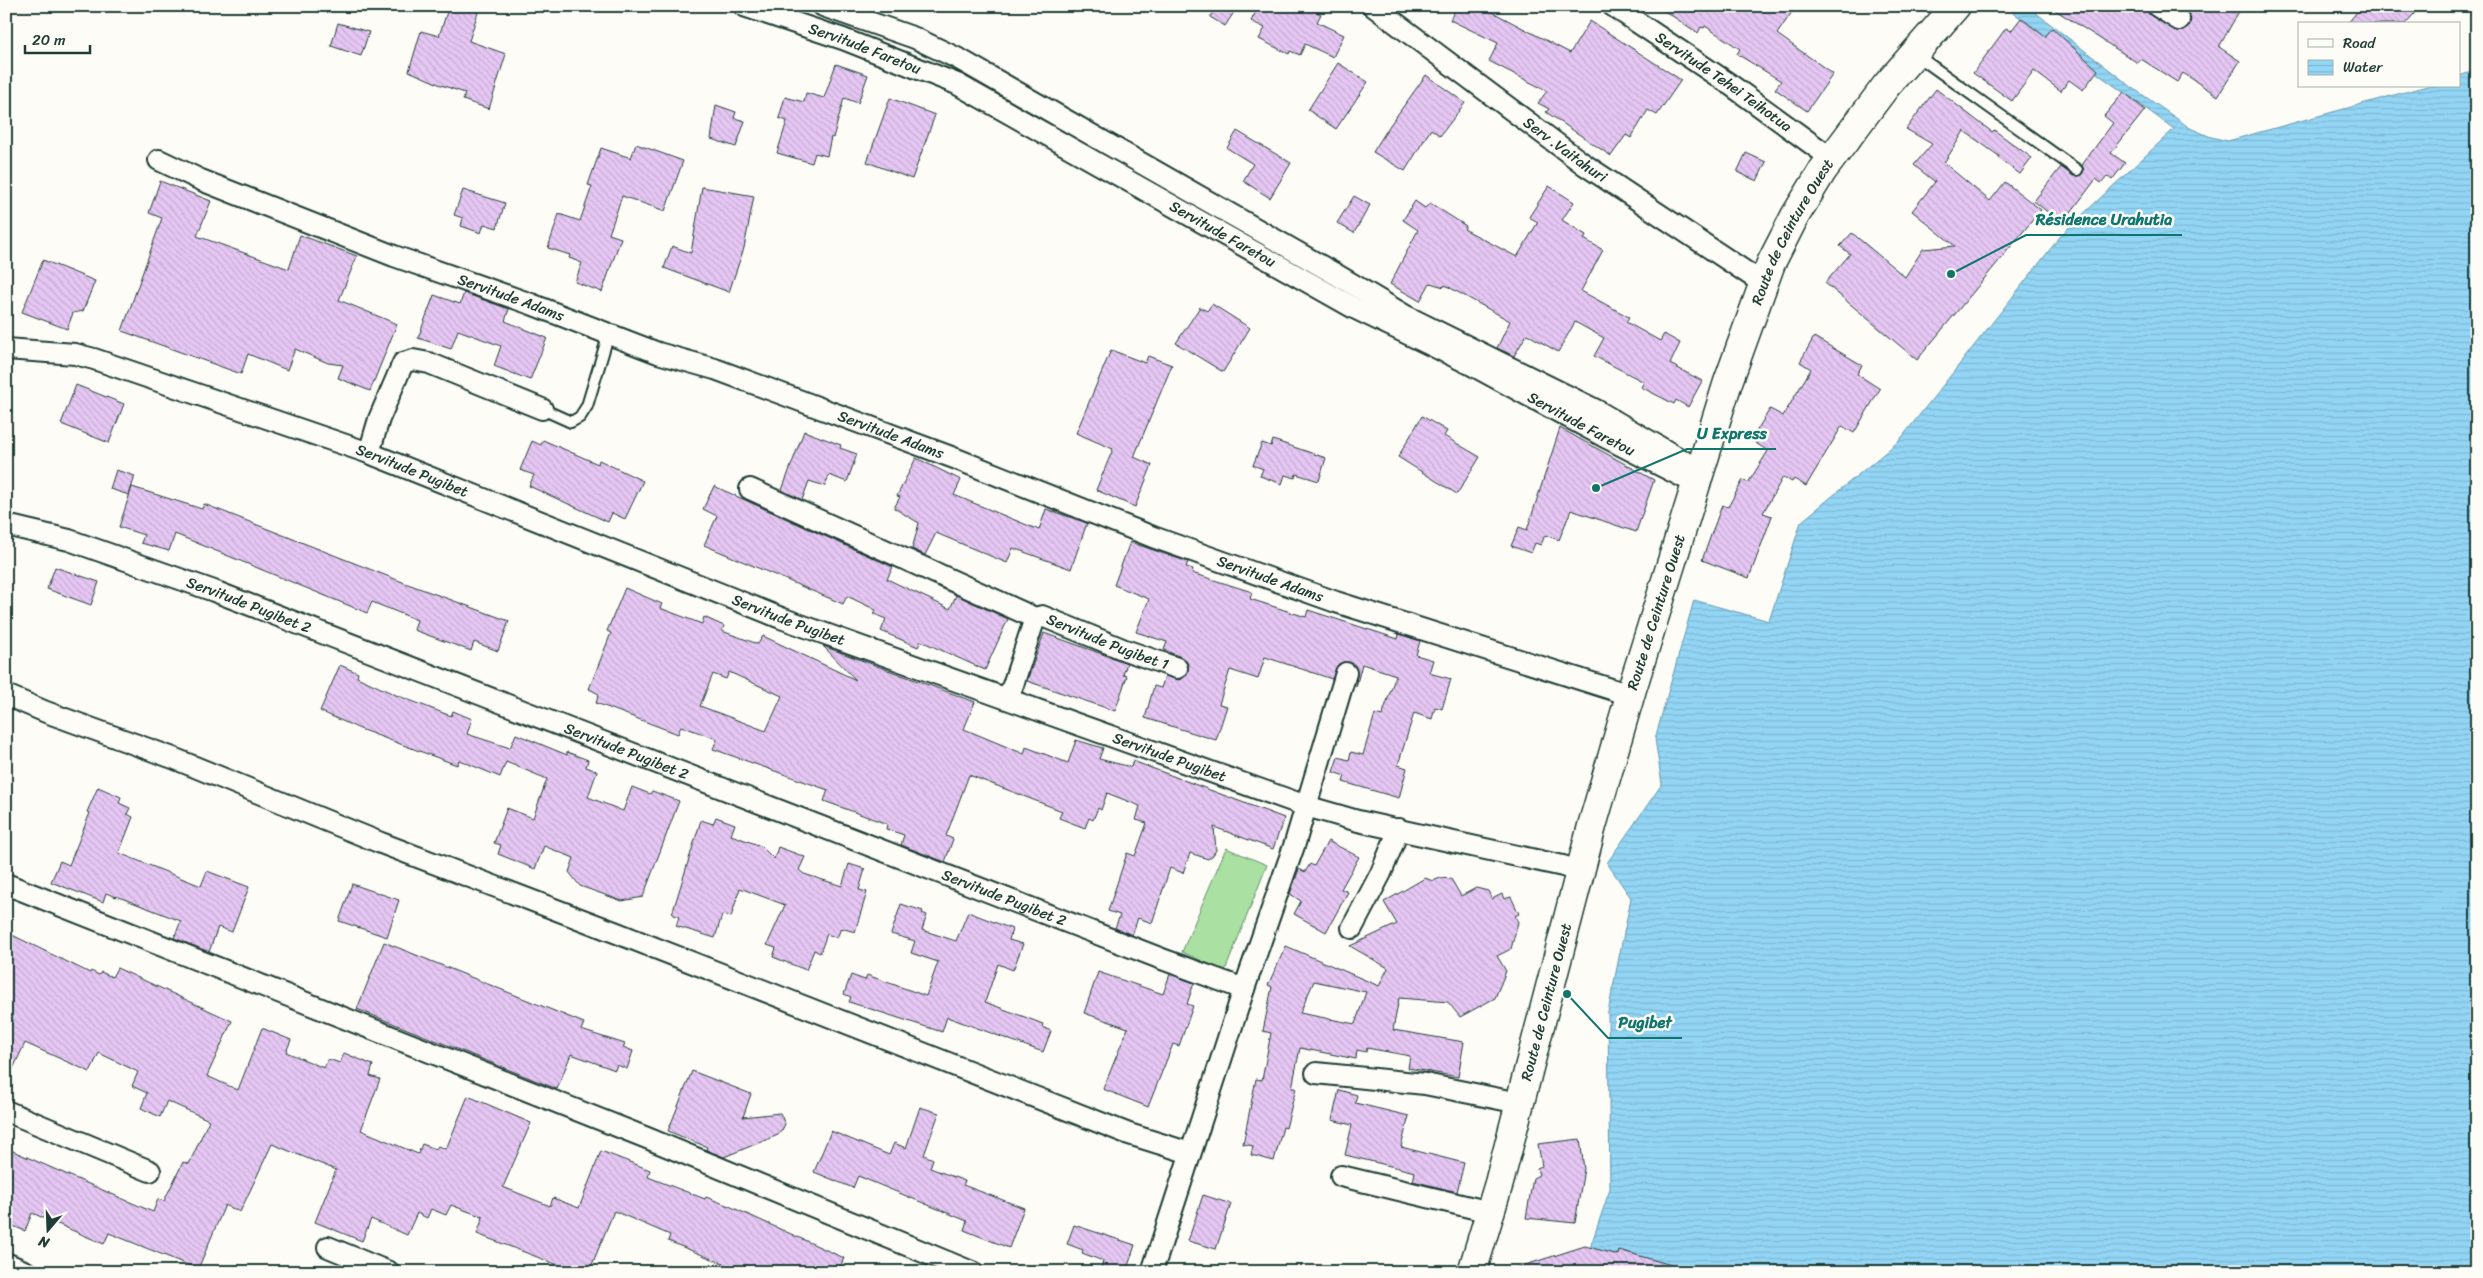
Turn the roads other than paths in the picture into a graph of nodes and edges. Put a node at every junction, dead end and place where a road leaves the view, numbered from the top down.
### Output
1 (744, 6) edge
2 (823, 6) edge
3 (1373, 6) edge
4 (1614, 6) edge
5 (1956, 6) edge
6 (2157, 6) edge
7 (2179, 20) dead end
8 (1914, 54) junction
9 (1831, 158) junction
10 (159, 160) dead end
11 (2077, 170) dead end
12 (1764, 284) junction
13 (609, 334) junction
14 (6, 348) edge
15 (542, 409) joint
16 (369, 453) junction
17 (1697, 476) junction
18 (750, 488) dead end
19 (6, 525) edge
20 (1035, 618) junction
21 (1177, 668) dead end
22 (1346, 673) dead end
23 (6, 695) edge
24 (1630, 696) junction
25 (1004, 697) junction
26 (1306, 806) junction
27 (1399, 829) junction
28 (1580, 872) junction
29 (6, 884) edge
30 (1352, 928) dead end
31 (1244, 989) junction
32 (1316, 1073) dead end
33 (1519, 1104) junction
34 (6, 1111) edge
35 (1190, 1153) junction
36 (150, 1171) dead end
37 (1341, 1176) dead end
38 (1490, 1212) junction
39 (328, 1247) dead end
40 (6, 1263) edge
41 (26, 1272) edge
42 (389, 1272) edge
43 (972, 1272) edge
44 (1152, 1272) edge
45 (1472, 1272) edge

1 - 17 street, Servitude Faretou
2 - 17 street, Servitude Faretou
3 - 12 street, Serv .Vaitahuri
4 - 9 street, Servitude Tehei Teihotua
5 - 8 main road, Route de Ceinture Ouest
6 - 7 street
8 - 9 main road, Route de Ceinture Ouest
8 - 11 lane
9 - 12 main road, Route de Ceinture Ouest
10 - 13 street, Servitude Adams
12 - 17 main road, Route de Ceinture Ouest
13 - 15 lane
13 - 24 street, Servitude Adams
14 - 16 street, Servitude Pugibet
15 - 16 street
16 - 25 street, Servitude Pugibet
17 - 24 main road, Route de Ceinture Ouest
18 - 20 street
19 - 31 street, Servitude Pugibet 2
20 - 21 street, Servitude Pugibet 1
20 - 25 street, Servitude Pugibet 1
22 - 26 street
23 - 35 street
24 - 28 main road, Route de Ceinture Ouest
25 - 26 street, Servitude Pugibet
26 - 27 street, Servitude Pugibet
26 - 31 street
27 - 28 street, Servitude Pugibet
27 - 30 street
28 - 33 main road, Route de Ceinture Ouest
29 - 43 street
31 - 35 street
32 - 33 street
33 - 38 main road, Route de Ceinture Ouest
34 - 36 street
35 - 44 street
37 - 38 street
38 - 45 main road, Route de Ceinture Ouest
39 - 42 street
40 - 41 street

